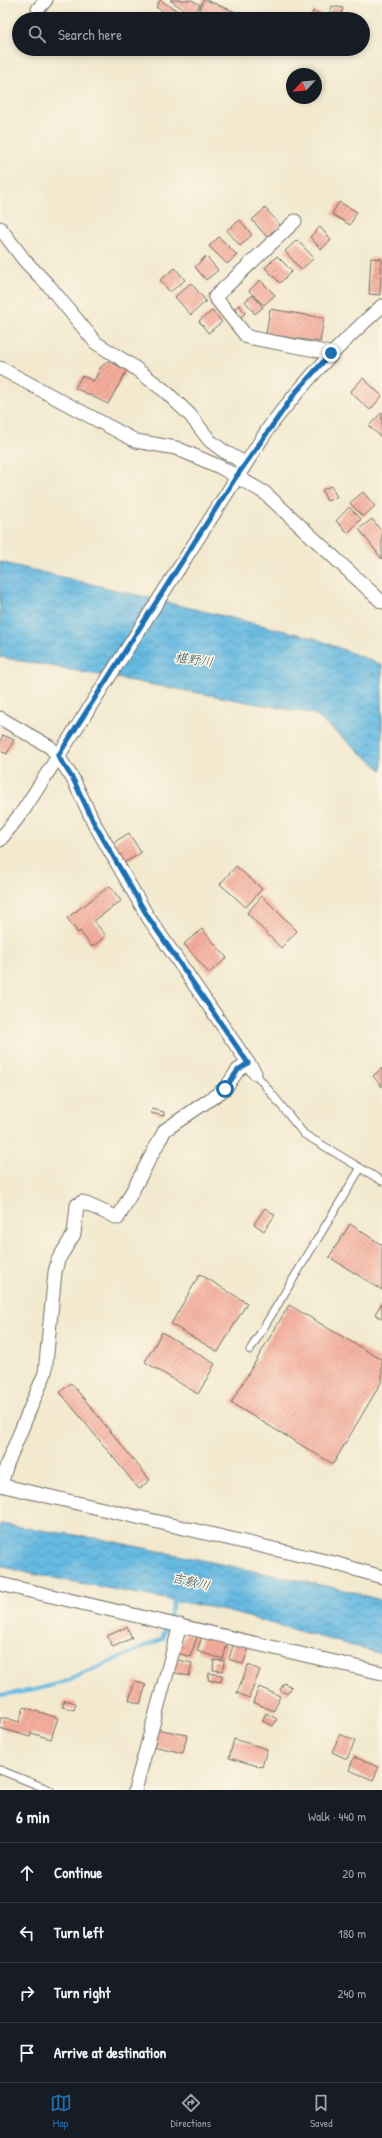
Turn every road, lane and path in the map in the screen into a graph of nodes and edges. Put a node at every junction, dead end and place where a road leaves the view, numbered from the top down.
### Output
1 (295, 221) dead end
2 (0, 228) edge
3 (382, 306) edge
4 (331, 353) junction
5 (0, 368) edge
6 (245, 463) junction
7 (236, 477) junction
8 (382, 602) edge
9 (0, 718) edge
10 (58, 756) junction
11 (0, 840) edge
12 (251, 1068) junction
13 (360, 1168) junction
14 (382, 1182) edge
15 (250, 1350) dead end
16 (0, 1485) edge
17 (382, 1577) edge
18 (0, 1584) edge
19 (178, 1625) junction
20 (382, 1673) edge
21 (0, 1770) edge
22 (50, 1790) edge
23 (136, 1790) edge

1 - 4 street
2 - 6 street
3 - 4 street
4 - 6 street
5 - 7 street
6 - 7 street
7 - 8 street
7 - 10 street
9 - 10 street
10 - 11 street
10 - 12 street
12 - 13 lane
12 - 16 street
13 - 14 lane
13 - 15 lane
16 - 17 street
18 - 19 street
19 - 20 street
19 - 23 street
21 - 22 lane

